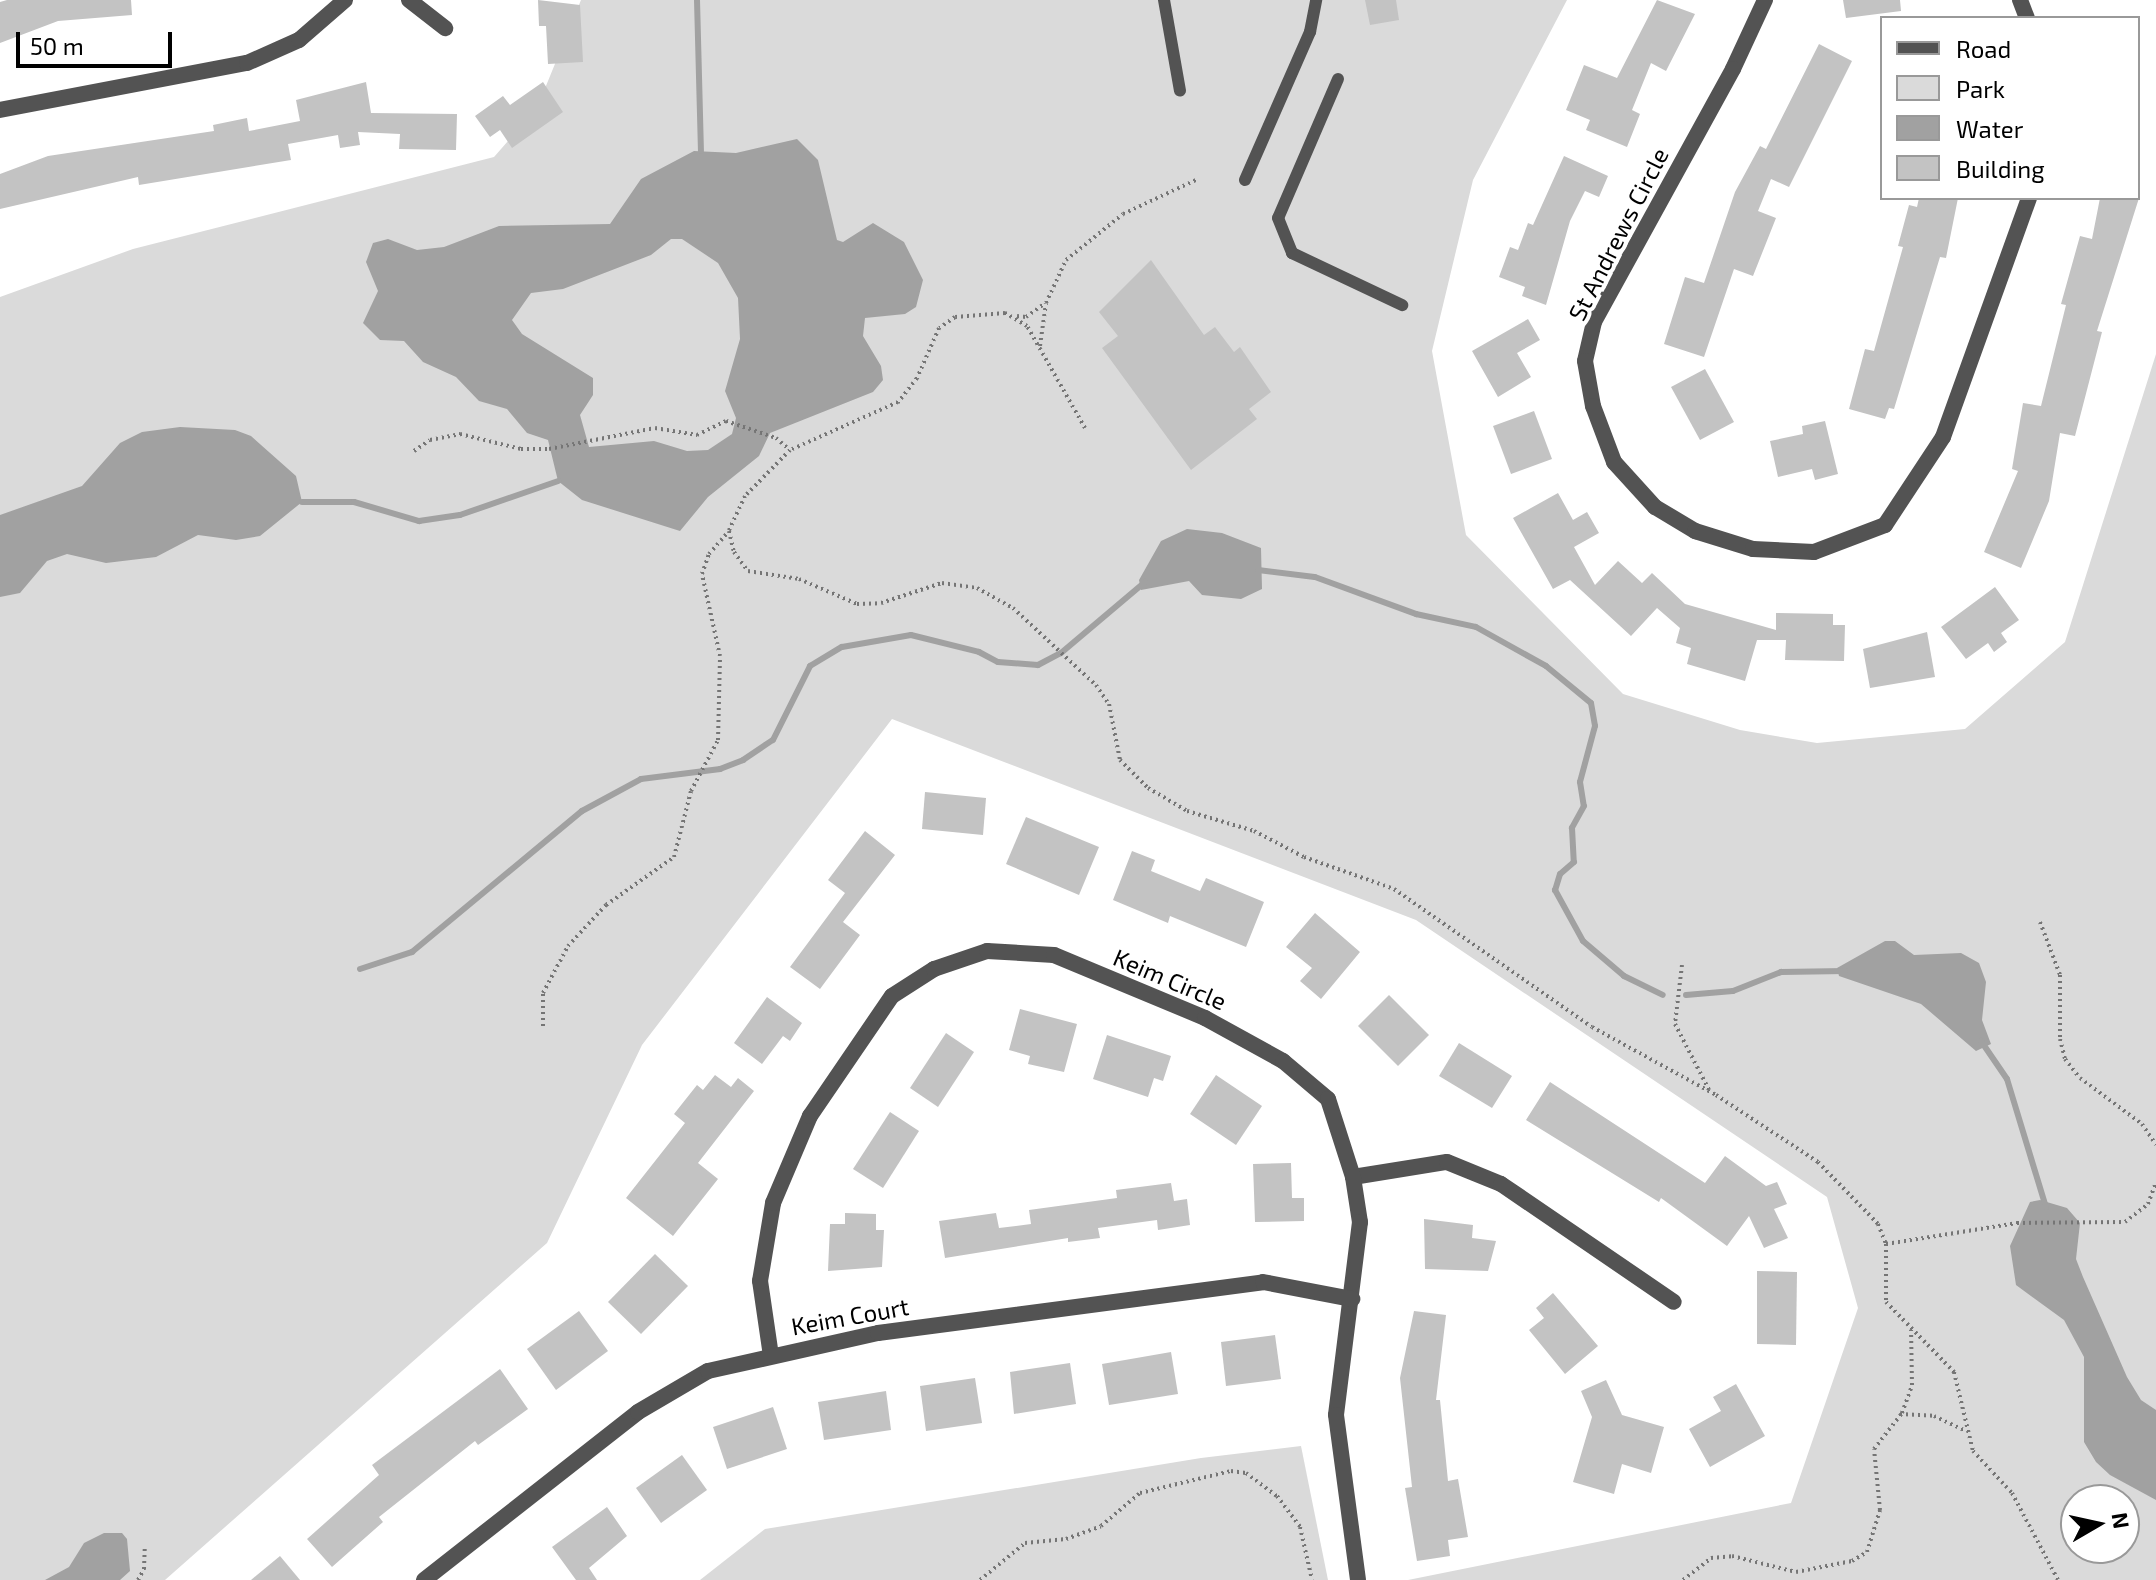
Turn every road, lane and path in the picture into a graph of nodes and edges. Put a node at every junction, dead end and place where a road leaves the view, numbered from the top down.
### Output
1 (345, 0) edge
2 (409, 0) edge
3 (1164, 0) edge
4 (1316, 0) edge
5 (1765, 0) edge
6 (445, 28) dead end
7 (1338, 79) dead end
8 (1180, 91) dead end
9 (0, 110) edge
10 (1196, 180) dead end
11 (1245, 180) dead end
12 (2028, 200) edge
13 (1046, 303) junction
14 (1402, 305) dead end
15 (1016, 316) junction
16 (1040, 346) junction
17 (1085, 428) dead end
18 (790, 450) junction
19 (414, 451) dead end
20 (729, 531) junction
21 (2040, 922) dead end
22 (1682, 965) dead end
23 (543, 1026) dead end
24 (1716, 1095) junction
25 (2155, 1142) edge
26 (1353, 1177) junction
27 (2156, 1182) edge
28 (2156, 1199) edge
29 (2148, 1204) junction
30 (1886, 1244) junction
31 (1352, 1299) junction
32 (1674, 1302) dead end
33 (1911, 1330) junction
34 (771, 1356) junction
35 (1902, 1413) junction
36 (1965, 1431) junction
37 (145, 1545) dead end
38 (138, 1580) edge
39 (424, 1580) edge
40 (980, 1580) edge
41 (1312, 1580) edge
42 (1358, 1580) edge
43 (1683, 1580) edge
44 (2058, 1580) edge

1 - 9 street
2 - 6 street
3 - 8 lane
4 - 11 lane
5 - 12 street, St Andrews Circle
7 - 14 lane
10 - 13 path
13 - 15 path
13 - 16 path
15 - 16 path
15 - 18 path
16 - 17 path
18 - 19 path
18 - 20 path
20 - 23 path
20 - 24 path
21 - 25 path
22 - 24 path
24 - 30 path
26 - 31 street, Keim Circle
26 - 32 street
26 - 34 street, Keim Circle
27 - 29 path
28 - 29 path
29 - 30 path
30 - 33 path
31 - 34 street, Keim Court
31 - 42 street, Keim Circle
33 - 35 path
33 - 36 path
34 - 39 street, Keim Court
35 - 36 path
35 - 43 path
36 - 44 path
37 - 38 path
40 - 41 path

